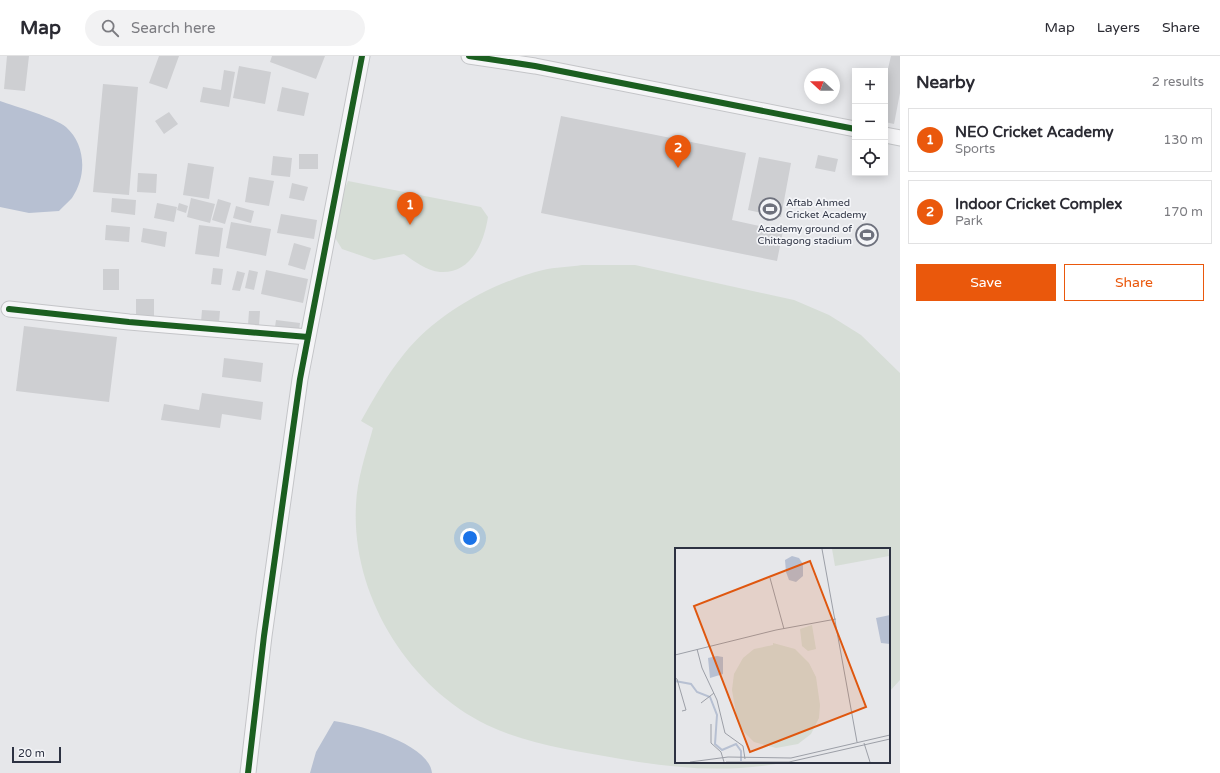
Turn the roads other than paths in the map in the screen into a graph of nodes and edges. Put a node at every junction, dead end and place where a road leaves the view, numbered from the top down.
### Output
1 (362, 56) edge
2 (469, 56) edge
3 (852, 128) edge
4 (888, 136) edge
5 (900, 138) edge
6 (9, 309) dead end
7 (308, 337) junction
8 (248, 773) edge

1 - 7 street
2 - 3 street
4 - 5 street
6 - 7 street
7 - 8 street

